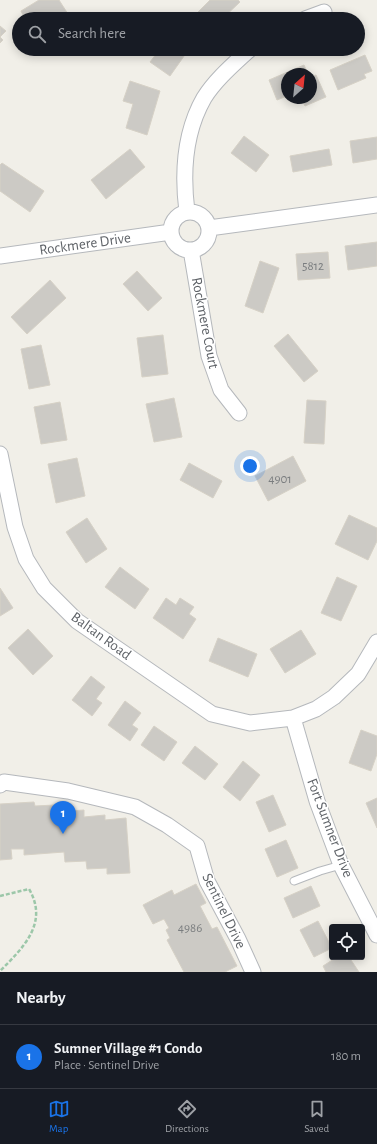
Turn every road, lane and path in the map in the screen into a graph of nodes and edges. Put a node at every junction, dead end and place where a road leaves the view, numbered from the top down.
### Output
1 (243, 56) edge
2 (377, 205) edge
3 (187, 212) junction
4 (209, 228) junction
5 (171, 232) junction
6 (191, 250) junction
7 (0, 256) edge
8 (239, 413) dead end
9 (0, 454) edge
10 (377, 642) edge
11 (293, 718) junction
12 (0, 785) edge
13 (341, 865) junction
14 (294, 881) dead end
15 (0, 896) edge
16 (377, 935) edge
17 (0, 971) edge
18 (253, 972) edge

1 - 3 street
2 - 4 street
3 - 4 street
3 - 5 street
4 - 6 street
5 - 6 street
5 - 7 street, Rockmere Drive
6 - 8 street, Rockmere Court
9 - 11 street, Baltan Road
10 - 11 street, Baltan Road
11 - 13 street, Fort Sumner Drive
12 - 18 street, Sentinel Drive
13 - 14 lane
13 - 16 street, Fort Sumner Drive
15 - 17 path

